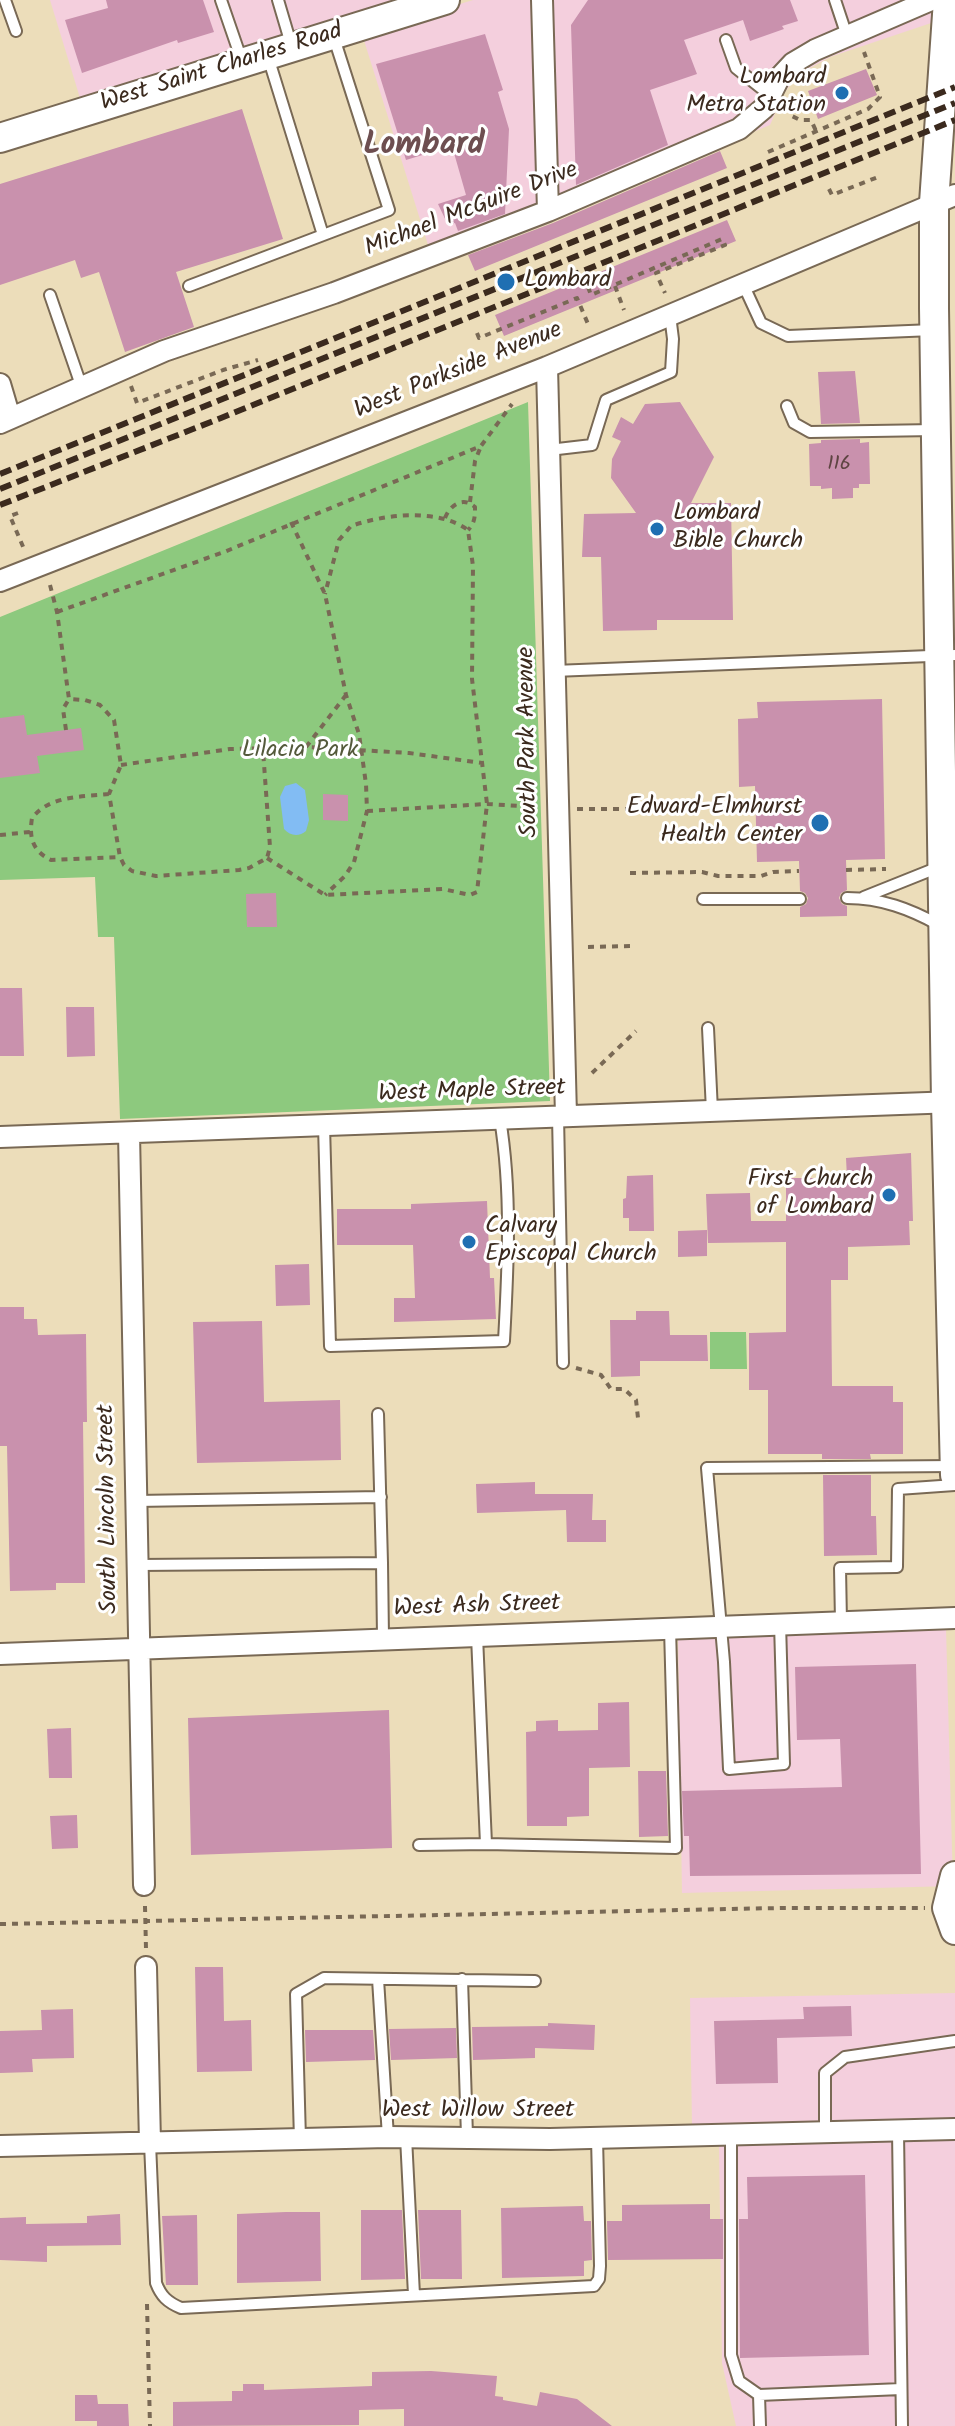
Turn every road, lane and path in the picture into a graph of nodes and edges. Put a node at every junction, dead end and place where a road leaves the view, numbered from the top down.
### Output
1 (5, 0) edge
2 (221, 0) edge
3 (278, 0) edge
4 (445, 0) edge
5 (542, 0) edge
6 (835, 0) edge
7 (931, 0) edge
8 (948, 0) edge
9 (16, 31) dead end
10 (333, 35) junction
11 (726, 40) dead end
12 (854, 41) junction
13 (267, 55) junction
14 (770, 95) junction
15 (790, 104) dead end
16 (817, 131) junction
17 (0, 138) edge
18 (768, 152) dead end
19 (878, 177) dead end
20 (829, 189) dead end
21 (945, 199) edge
22 (548, 211) junction
23 (323, 235) junction
24 (743, 284) junction
25 (614, 285) junction
26 (189, 286) dead end
27 (588, 287) dead end
28 (665, 293) dead end
29 (50, 295) dead end
30 (624, 310) dead end
31 (670, 315) junction
32 (588, 324) dead end
33 (935, 330) junction
34 (477, 333) dead end
35 (258, 360) dead end
36 (547, 367) junction
37 (125, 369) junction
38 (1, 387) edge
39 (82, 388) junction
40 (516, 399) dead end
41 (787, 406) dead end
42 (5, 420) edge
43 (939, 424) junction
44 (481, 446) junction
45 (549, 450) junction
46 (470, 502) junction
47 (18, 513) dead end
48 (445, 518) junction
49 (291, 522) junction
50 (16, 530) dead end
51 (468, 530) junction
52 (44, 563) junction
53 (0, 581) edge
54 (325, 594) junction
55 (947, 606) edge
56 (57, 612) junction
57 (948, 656) edge
58 (554, 671) junction
59 (346, 695) junction
60 (69, 699) junction
61 (66, 730) dead end
62 (306, 747) junction
63 (263, 750) junction
64 (362, 750) junction
65 (482, 763) junction
66 (121, 765) junction
67 (949, 769) edge
68 (109, 794) junction
69 (487, 804) junction
70 (558, 808) junction
71 (627, 809) dead end
72 (367, 811) junction
73 (30, 832) junction
74 (0, 835) edge
75 (120, 857) junction
76 (267, 858) junction
77 (799, 871) dead end
78 (630, 873) dead end
79 (948, 883) edge
80 (325, 895) junction
81 (847, 898) dead end
82 (861, 898) junction
83 (703, 899) dead end
84 (800, 899) dead end
85 (945, 928) junction
86 (633, 946) dead end
87 (588, 947) dead end
88 (708, 1028) dead end
89 (636, 1031) dead end
90 (592, 1073) dead end
91 (951, 1102) edge
92 (712, 1111) junction
93 (562, 1116) junction
94 (500, 1119) junction
95 (324, 1125) junction
96 (129, 1133) junction
97 (0, 1137) edge
98 (952, 1197) edge
99 (954, 1349) edge
100 (563, 1363) joint
101 (378, 1414) dead end
102 (638, 1418) dead end
103 (955, 1448) edge
104 (955, 1466) edge
105 (955, 1475) edge
106 (955, 1485) edge
107 (381, 1497) junction
108 (136, 1501) junction
109 (382, 1563) junction
110 (138, 1565) junction
111 (955, 1618) edge
112 (841, 1622) junction
113 (780, 1623) junction
114 (721, 1626) junction
115 (670, 1628) junction
116 (477, 1634) junction
117 (383, 1637) junction
118 (139, 1647) junction
119 (0, 1654) edge
120 (486, 1844) junction
121 (419, 1845) dead end
122 (955, 1876) edge
123 (144, 1885) joint
124 (931, 1908) dead end
125 (145, 1922) junction
126 (0, 1924) edge
127 (955, 1930) edge
128 (146, 1967) joint
129 (378, 1979) junction
130 (462, 1979) junction
131 (535, 1981) dead end
132 (955, 2041) edge
133 (955, 2129) edge
134 (898, 2131) junction
135 (825, 2132) junction
136 (731, 2134) junction
137 (467, 2136) junction
138 (397, 2137) junction
139 (597, 2138) junction
140 (300, 2140) junction
141 (150, 2143) junction
142 (0, 2146) edge
143 (414, 2295) junction
144 (901, 2389) junction
145 (759, 2395) junction
146 (760, 2426) edge
147 (902, 2426) edge

1 - 9 lane
2 - 13 lane
3 - 13 lane
4 - 10 main road, West Saint Charles Road
5 - 22 street
6 - 12 lane
7 - 12 street, Michael McGuire Drive
8 - 21 main road
10 - 13 main road, West Saint Charles Road
10 - 23 lane
11 - 14 lane
12 - 14 street, Michael McGuire Drive
12 - 16 path
13 - 17 main road, West Saint Charles Road
13 - 23 lane
14 - 22 street, Michael McGuire Drive
15 - 16 path
16 - 18 path
19 - 20 path
21 - 24 street, West Parkside Avenue
21 - 33 main road
22 - 37 street, Michael McGuire Drive
23 - 26 lane
24 - 31 street, West Parkside Avenue
24 - 33 lane
25 - 27 path
25 - 28 path
25 - 30 path
29 - 39 lane
31 - 36 street, West Parkside Avenue
31 - 45 lane
32 - 34 path
33 - 43 main road
35 - 37 path
36 - 45 street, South Park Avenue
36 - 52 street, West Parkside Avenue
37 - 39 street, Michael McGuire Drive
38 - 42 street
39 - 42 street, Michael McGuire Drive
40 - 44 path
41 - 43 lane
43 - 55 main road
44 - 46 path
44 - 49 path
45 - 58 street, South Park Avenue
46 - 48 path
46 - 51 path
47 - 50 path
48 - 51 path
48 - 54 path
49 - 54 path
49 - 56 path
51 - 65 path
52 - 53 street, West Parkside Avenue
52 - 56 path
54 - 59 path
55 - 57 main road
56 - 60 path
57 - 58 lane
57 - 67 main road
58 - 70 street, South Park Avenue
59 - 62 path
59 - 64 path
60 - 61 path
60 - 66 path
62 - 63 path
62 - 64 path
63 - 66 path
63 - 76 path
64 - 65 path
64 - 72 path
65 - 69 path
66 - 68 path
67 - 79 main road
68 - 73 path
68 - 75 path
69 - 70 path
69 - 72 path
69 - 80 path
70 - 71 path
70 - 93 street, South Park Avenue
72 - 80 path
73 - 74 path
73 - 75 path
75 - 76 path
76 - 80 path
77 - 78 path
79 - 82 lane
79 - 85 main road
81 - 82 lane
82 - 85 lane
83 - 84 lane
85 - 91 main road
86 - 87 path
88 - 92 lane
89 - 90 path
91 - 92 street, West Maple Street
91 - 98 main road
92 - 93 street, West Maple Street
93 - 94 street, West Maple Street
93 - 100 lane
94 - 95 street, West Maple Street
94 - 95 lane
95 - 96 street, West Maple Street
96 - 97 street, West Maple Street
96 - 108 street, South Lincoln Street
98 - 99 main road
99 - 103 main road
100 - 102 path
101 - 107 lane
103 - 104 main road
104 - 105 main road
104 - 114 lane
106 - 112 lane
107 - 108 lane
107 - 109 lane
108 - 110 street, South Lincoln Street
109 - 110 lane
109 - 117 lane
110 - 118 street, South Lincoln Street
111 - 112 street, West Ash Street
112 - 113 street, West Ash Street
113 - 114 street, West Ash Street
113 - 114 lane
114 - 115 street, West Ash Street
115 - 116 street, West Ash Street
115 - 120 lane
116 - 117 street, West Ash Street
116 - 120 lane
117 - 118 street, West Ash Street
118 - 119 street, West Ash Street
118 - 123 street, South Lincoln Street
120 - 121 lane
122 - 127 main road
123 - 125 path
124 - 125 path
125 - 126 path
125 - 128 path
128 - 141 street
129 - 130 lane
129 - 138 lane
129 - 140 lane
130 - 131 lane
130 - 137 lane
132 - 135 lane
133 - 134 street, West Willow Street
134 - 135 street, West Willow Street
134 - 144 lane
135 - 136 street, West Willow Street
136 - 139 street, West Willow Street
136 - 145 lane
137 - 138 street, West Willow Street
137 - 139 street, West Willow Street
138 - 140 street, West Willow Street
138 - 143 lane
139 - 143 lane
140 - 141 street, West Willow Street
141 - 142 street, West Willow Street
141 - 143 lane
144 - 145 lane
144 - 147 lane
145 - 146 lane

